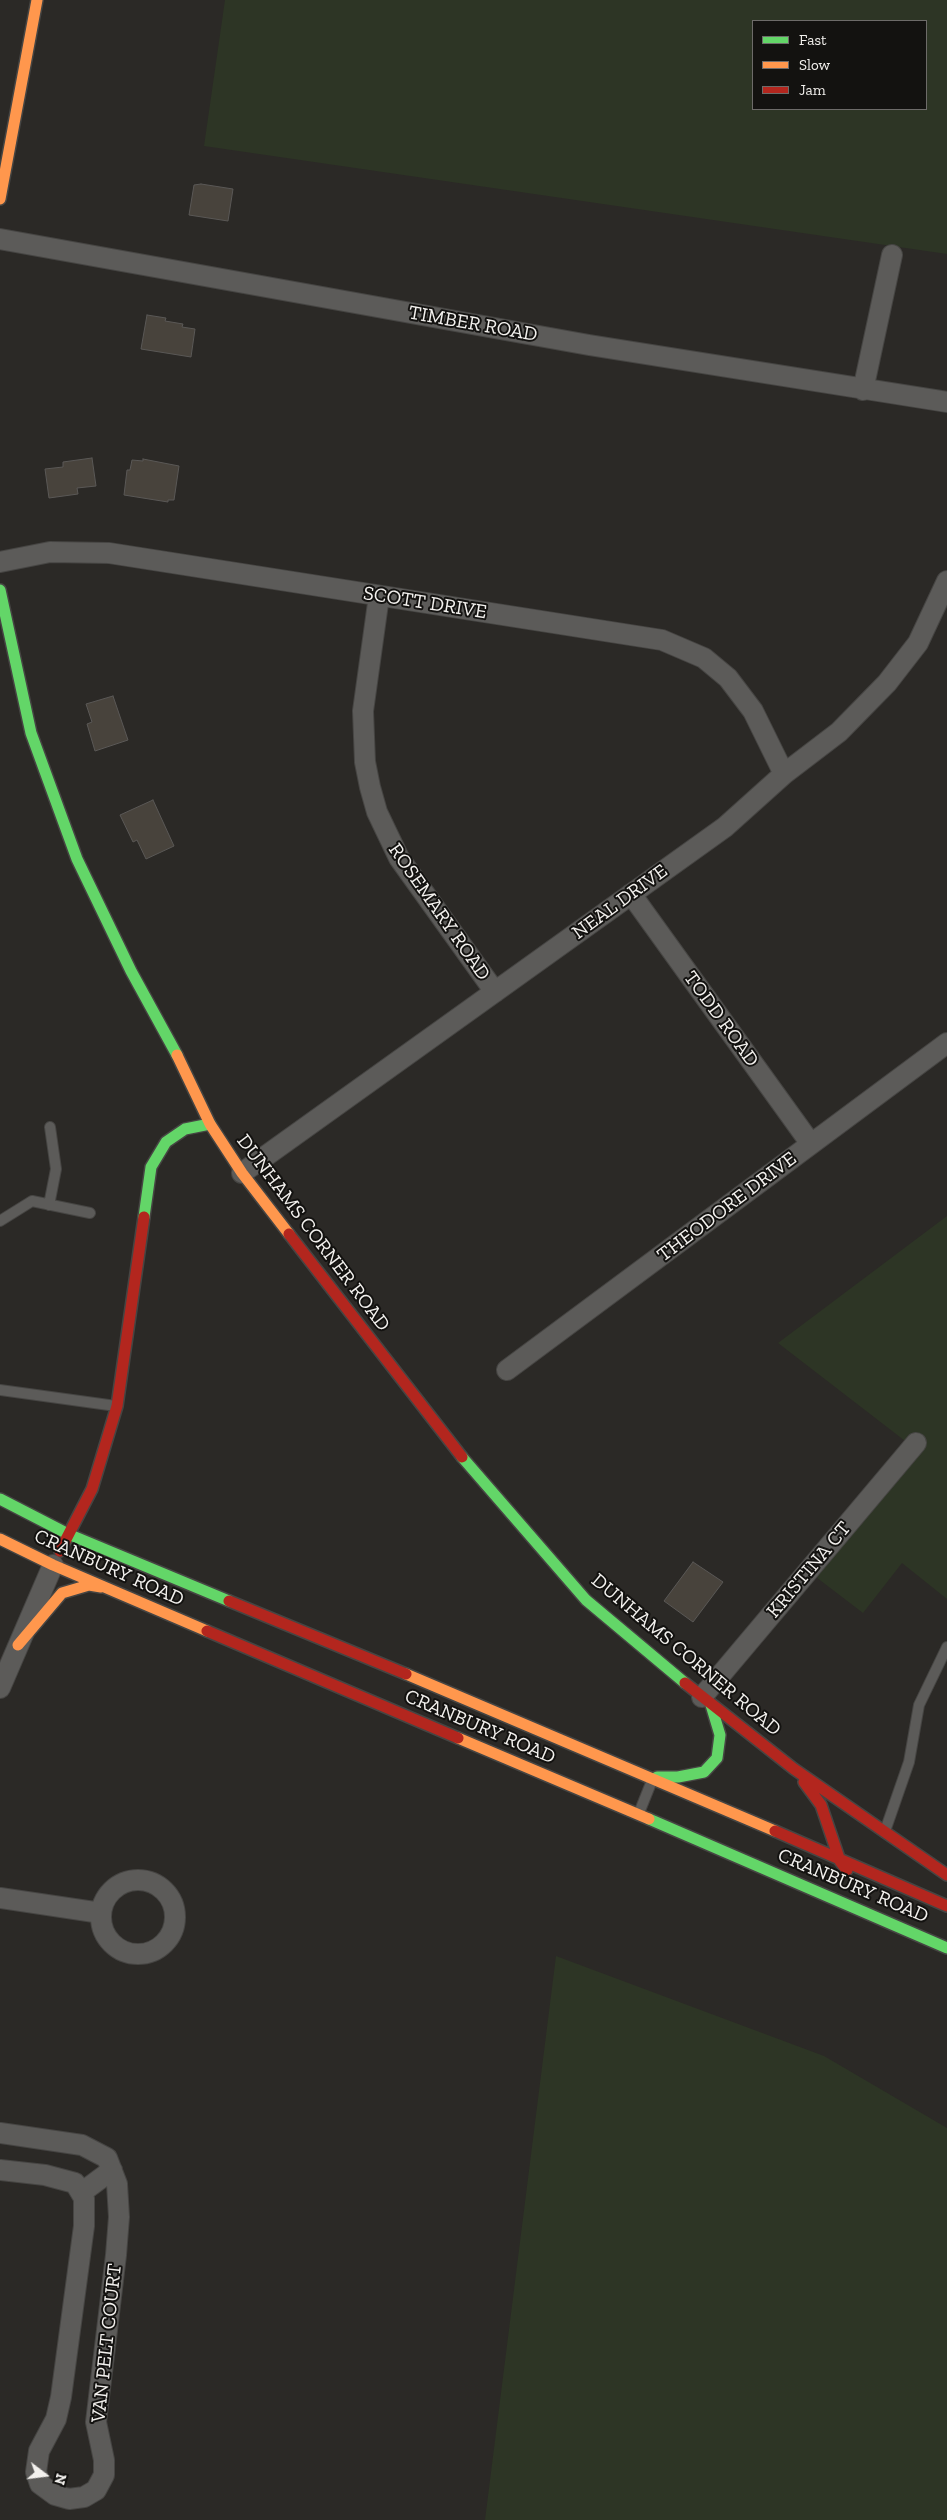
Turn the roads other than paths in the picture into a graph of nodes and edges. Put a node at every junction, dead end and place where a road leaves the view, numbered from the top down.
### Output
1 (38, 0) edge
2 (0, 199) edge
3 (0, 239) edge
4 (892, 255) dead end
5 (863, 390) junction
6 (947, 402) edge
7 (0, 562) edge
8 (947, 581) edge
9 (0, 590) edge
10 (379, 596) junction
11 (784, 774) junction
12 (631, 894) junction
13 (495, 992) junction
14 (947, 1043) edge
15 (210, 1124) junction
16 (50, 1127) dead end
17 (812, 1144) junction
18 (242, 1173) junction
19 (49, 1205) junction
20 (90, 1213) dead end
21 (0, 1221) edge
22 (507, 1370) dead end
23 (0, 1390) edge
24 (116, 1406) junction
25 (916, 1443) dead end
26 (0, 1499) edge
27 (68, 1534) junction
28 (0, 1539) edge
29 (53, 1565) junction
30 (107, 1588) junction
31 (18, 1645) junction
32 (947, 1648) edge
33 (0, 1688) edge
34 (707, 1701) junction
35 (794, 1769) junction
36 (653, 1777) junction
37 (638, 1815) junction
38 (885, 1832) junction
39 (840, 1861) junction
40 (947, 1875) edge
41 (857, 1882) dead end
42 (0, 1898) edge
43 (947, 1906) edge
44 (884, 1908) dead end
45 (101, 1913) dead end
46 (915, 1933) junction
47 (947, 1948) edge
48 (0, 2133) edge
49 (0, 2170) edge
50 (112, 2170) junction
51 (81, 2192) junction

1 - 2 main road
3 - 5 street, TIMBER ROAD
4 - 5 street
5 - 6 street, TIMBER ROAD
7 - 10 street, SCOTT DRIVE
8 - 11 street, NEAL DRIVE
9 - 15 main road, DUNHAMS CORNER ROAD
10 - 11 street, SCOTT DRIVE
10 - 13 street, ROSEMARY ROAD
11 - 12 street, NEAL DRIVE
12 - 13 street, NEAL DRIVE
12 - 17 street, TODD ROAD
13 - 18 street, NEAL DRIVE
14 - 17 street, THEODORE DRIVE
15 - 18 main road, DUNHAMS CORNER ROAD
15 - 24 main road
16 - 19 lane
17 - 22 street, THEODORE DRIVE
18 - 34 main road, DUNHAMS CORNER ROAD
19 - 20 lane
19 - 21 lane
23 - 24 lane
24 - 27 main road
25 - 34 street, KRISTINA CT
26 - 27 main road, CRANBURY ROAD
27 - 29 main road
27 - 36 main road, CRANBURY ROAD
28 - 29 main road, CRANBURY ROAD
29 - 30 main road, CRANBURY ROAD
29 - 31 street
30 - 31 main road
30 - 37 main road, CRANBURY ROAD
31 - 33 street
32 - 38 lane
34 - 35 main road, DUNHAMS CORNER ROAD
34 - 36 main road
35 - 38 main road
35 - 39 main road
36 - 37 lane
36 - 39 main road, CRANBURY ROAD
37 - 46 main road, CRANBURY ROAD
38 - 40 main road
39 - 41 main road
39 - 43 main road, CRANBURY ROAD
42 - 45 street
44 - 46 main road
46 - 47 main road, CRANBURY ROAD
48 - 50 street, VAN PELT COURT
49 - 51 street
50 - 51 street
50 - 51 street, VAN PELT COURT

